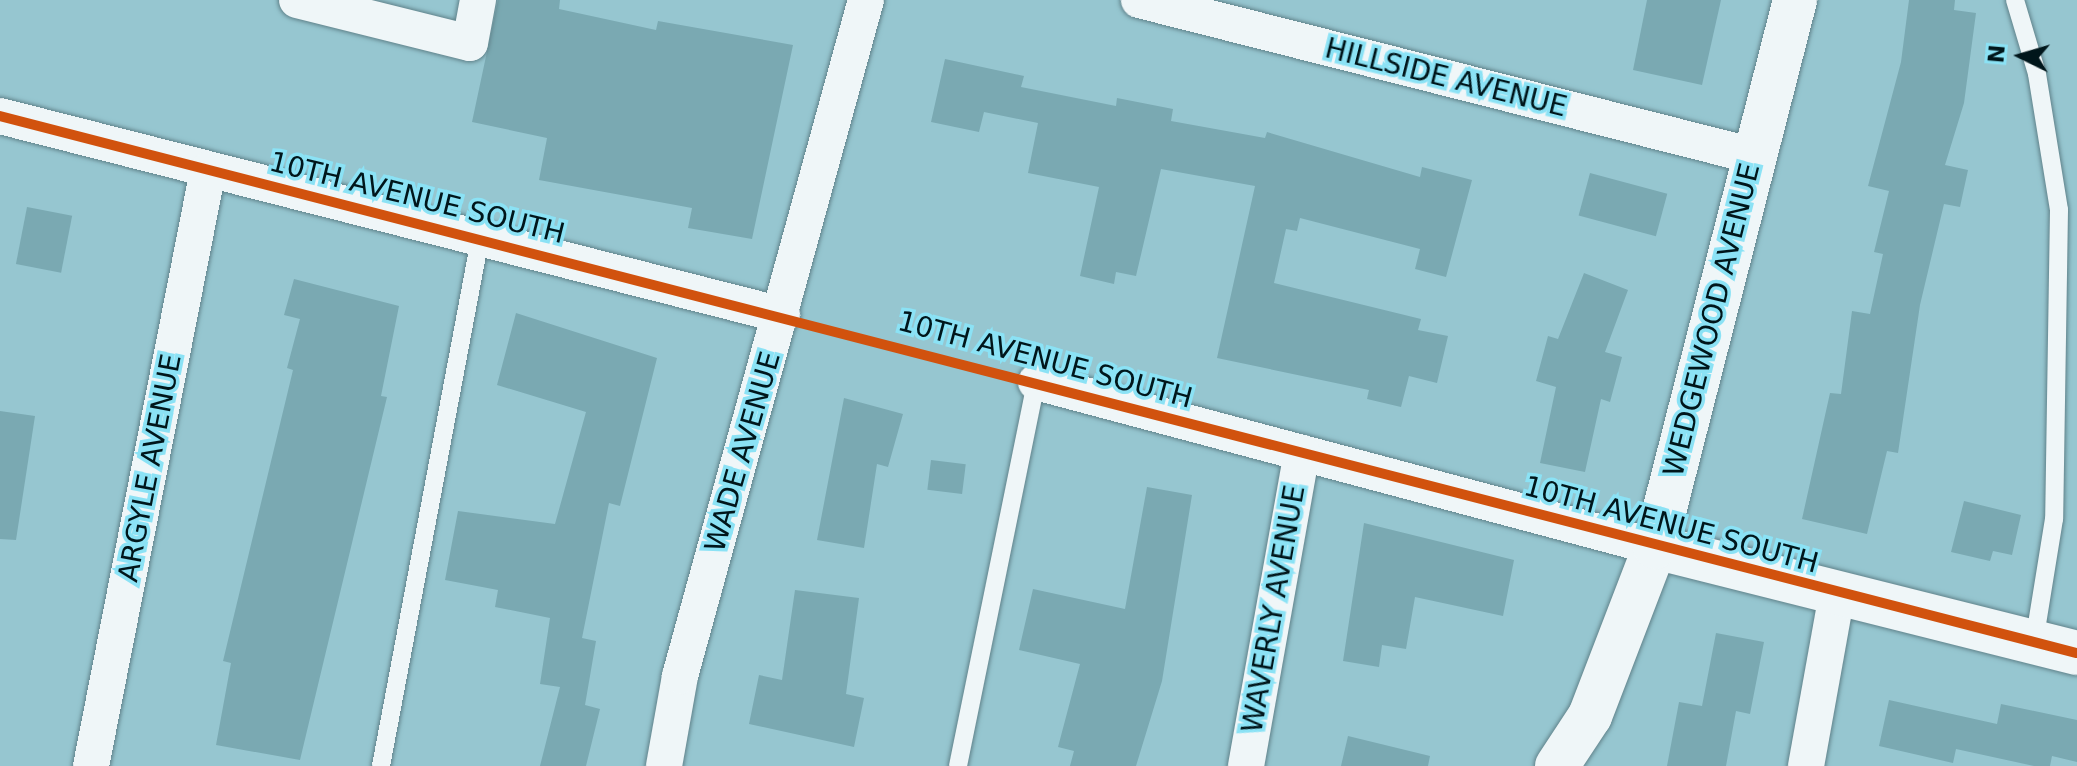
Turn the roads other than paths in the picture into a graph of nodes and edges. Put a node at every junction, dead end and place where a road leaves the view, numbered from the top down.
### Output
1 (297, 0) edge
2 (478, 0) edge
3 (866, 0) edge
4 (1139, 0) edge
5 (1795, 0) edge
6 (2015, 0) edge
7 (0, 116) edge
8 (1754, 156) junction
9 (208, 170) junction
10 (480, 239) junction
11 (782, 315) junction
12 (1036, 382) joint
13 (1302, 453) junction
14 (1655, 547) junction
15 (1837, 593) junction
16 (2034, 642) junction
17 (2077, 653) edge
18 (91, 766) edge
19 (381, 766) edge
20 (664, 766) edge
21 (958, 766) edge
22 (1246, 766) edge
23 (1557, 766) edge
24 (1806, 766) edge

1 - 2 street
3 - 11 street, WADE AVENUE
4 - 8 street, HILLSIDE AVENUE
5 - 8 main road, WEDGEWOOD AVENUE
6 - 16 lane
7 - 9 street, 10TH AVENUE SOUTH
8 - 14 main road, WEDGEWOOD AVENUE
9 - 10 street, 10TH AVENUE SOUTH
9 - 18 street, ARGYLE AVENUE
10 - 11 street, 10TH AVENUE SOUTH
10 - 19 lane
11 - 20 street, WADE AVENUE
12 - 13 street, 10TH AVENUE SOUTH
12 - 21 lane
13 - 14 street, 10TH AVENUE SOUTH
13 - 22 street, WAVERLY AVENUE
14 - 15 main road, 10TH AVENUE SOUTH
14 - 23 main road, WEDGEWOOD AVENUE
15 - 16 main road, 10TH AVENUE SOUTH
15 - 24 street
16 - 17 main road, 10TH AVENUE SOUTH

